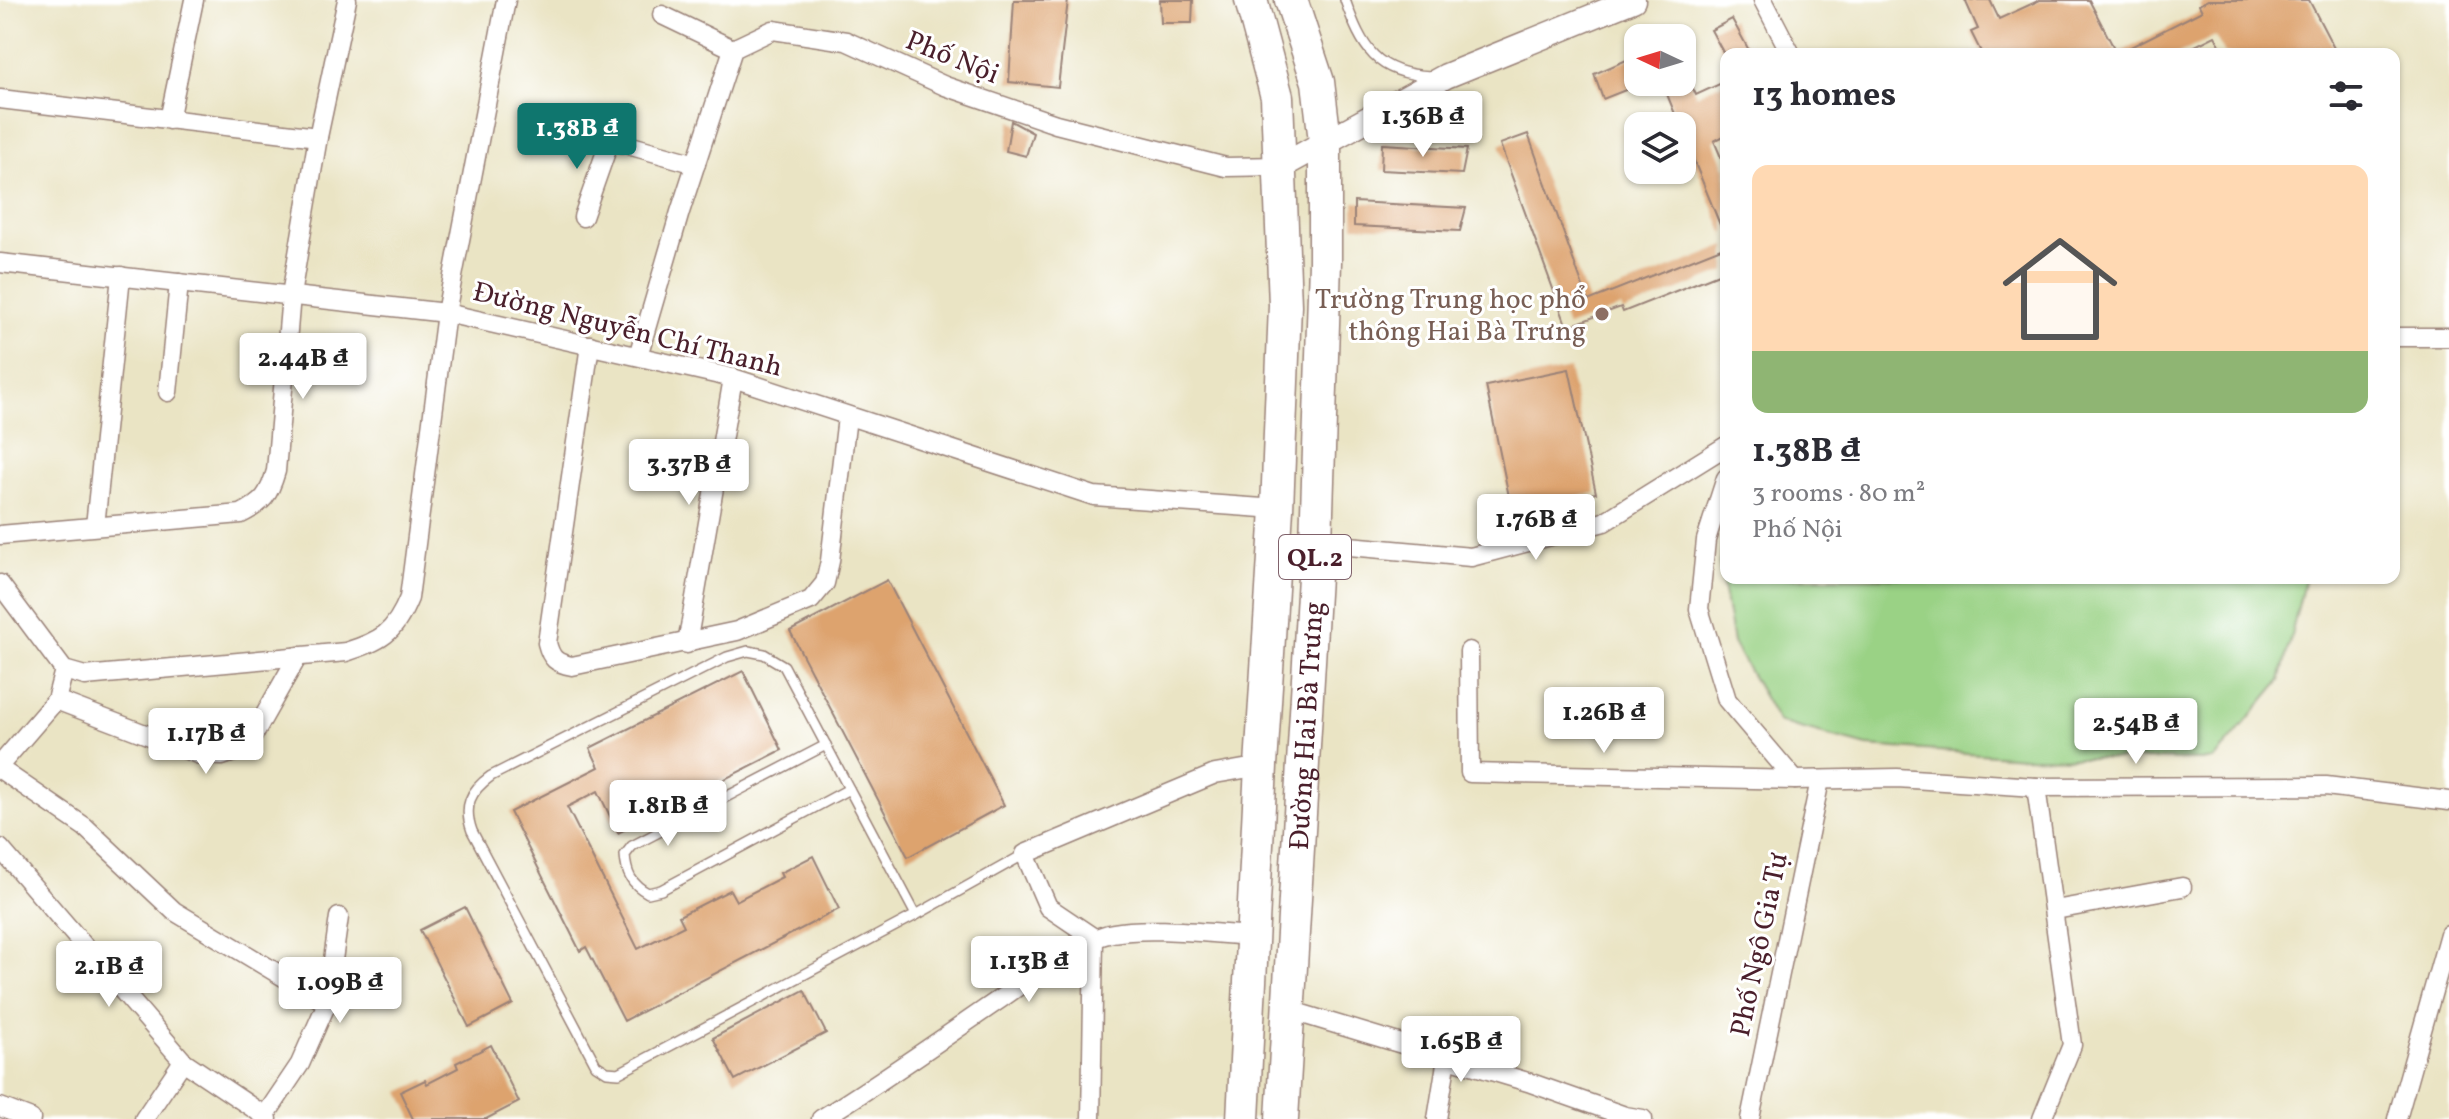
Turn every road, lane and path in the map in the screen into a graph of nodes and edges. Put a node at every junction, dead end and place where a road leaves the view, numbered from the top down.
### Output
1 (194, 0) edge
2 (347, 0) edge
3 (506, 0) edge
4 (1251, 0) edge
5 (1291, 0) edge
6 (1345, 0) edge
7 (1633, 0) edge
8 (1763, 0) edge
9 (662, 15) dead end
10 (1788, 48) edge
11 (733, 49) junction
12 (1446, 76) junction
13 (0, 99) edge
14 (531, 118) dead end
15 (169, 120) junction
16 (318, 137) junction
17 (610, 140) junction
18 (1325, 141) junction
19 (696, 164) junction
20 (1282, 166) junction
21 (583, 217) dead end
22 (0, 263) edge
23 (121, 276) junction
24 (179, 283) junction
25 (291, 295) junction
26 (446, 313) junction
27 (2400, 337) edge
28 (2449, 337) edge
29 (590, 345) junction
30 (638, 356) junction
31 (733, 378) junction
32 (168, 392) dead end
33 (847, 417) junction
34 (1720, 450) edge
35 (1720, 497) edge
36 (1277, 509) junction
37 (95, 526) junction
38 (0, 535) edge
39 (1316, 543) junction
40 (0, 584) edge
41 (687, 644) junction
42 (1469, 651) dead end
43 (298, 656) junction
44 (64, 670) junction
45 (56, 700) junction
46 (826, 745) junction
47 (1261, 766) junction
48 (0, 767) edge
49 (1303, 768) junction
50 (1795, 780) junction
51 (1820, 780) junction
52 (2036, 787) junction
53 (849, 789) junction
54 (2449, 801) edge
55 (0, 848) edge
56 (1025, 854) junction
57 (2182, 887) dead end
58 (2055, 910) junction
59 (916, 915) junction
60 (339, 917) dead end
61 (2449, 934) edge
62 (1253, 936) junction
63 (1094, 938) junction
64 (327, 1003) junction
65 (1289, 1010) junction
66 (1447, 1058) junction
67 (183, 1061) junction
68 (0, 1107) edge
69 (266, 1118) edge
70 (31, 1119) edge
71 (144, 1119) edge
72 (821, 1119) edge
73 (1091, 1119) edge
74 (1243, 1119) edge
75 (1282, 1119) edge
76 (1437, 1119) edge
77 (1643, 1119) edge
78 (1750, 1119) edge
79 (2042, 1119) edge
80 (2397, 1119) edge

1 - 15 street
2 - 16 street
3 - 26 street
4 - 20 highway, Đường Hai Bà Trưng / QL.2
5 - 18 highway, Đường Hai Bà Trưng / QL.2
6 - 12 lane
7 - 12 street
8 - 10 street
9 - 11 street
11 - 19 street
11 - 20 street, Phố Nội
12 - 18 street
13 - 15 street
14 - 17 street
15 - 16 street
16 - 25 street
17 - 19 street
17 - 21 street
18 - 20 street
18 - 39 highway, Đường Hai Bà Trưng / QL.2
19 - 30 street
20 - 36 highway, Đường Hai Bà Trưng / QL.2
22 - 23 street, Đường Nguyễn Chí Thanh
23 - 24 street, Đường Nguyễn Chí Thanh
23 - 37 street
24 - 25 street, Đường Nguyễn Chí Thanh
24 - 32 street
25 - 26 street, Đường Nguyễn Chí Thanh
25 - 37 street
26 - 29 street, Đường Nguyễn Chí Thanh
26 - 43 street
27 - 28 street
29 - 30 street, Đường Nguyễn Chí Thanh
29 - 41 street
30 - 31 street, Đường Nguyễn Chí Thanh
31 - 33 street, Đường Nguyễn Chí Thanh
31 - 41 street
33 - 36 street, Đường Nguyễn Chí Thanh
33 - 41 street
34 - 39 street
35 - 50 street
36 - 47 highway, Đường Hai Bà Trưng / QL.2
37 - 38 street
39 - 49 highway, Đường Hai Bà Trưng / QL.2
40 - 44 street
42 - 50 street
43 - 44 street
43 - 45 street
44 - 45 street
45 - 48 street
46 - 53 lane
46 - 53 lane
46 - 59 lane
47 - 49 highway
47 - 56 street
47 - 62 highway, Đường Hai Bà Trưng / QL.2
48 - 64 street
49 - 65 highway, Đường Hai Bà Trưng / QL.2
50 - 51 street
51 - 52 street
51 - 78 street, Phố Ngô Gia Tự
52 - 54 street
52 - 58 street
53 - 59 lane
55 - 67 street
56 - 59 lane
56 - 63 street
57 - 58 street
58 - 79 street
60 - 64 street
61 - 80 street
62 - 63 street
62 - 74 highway, Đường Hai Bà Trưng / QL.2
63 - 72 street
63 - 73 street
64 - 69 street
65 - 66 street
65 - 75 highway, Đường Hai Bà Trưng / QL.2
66 - 76 street
66 - 77 street
67 - 69 street
67 - 71 street
68 - 70 street

